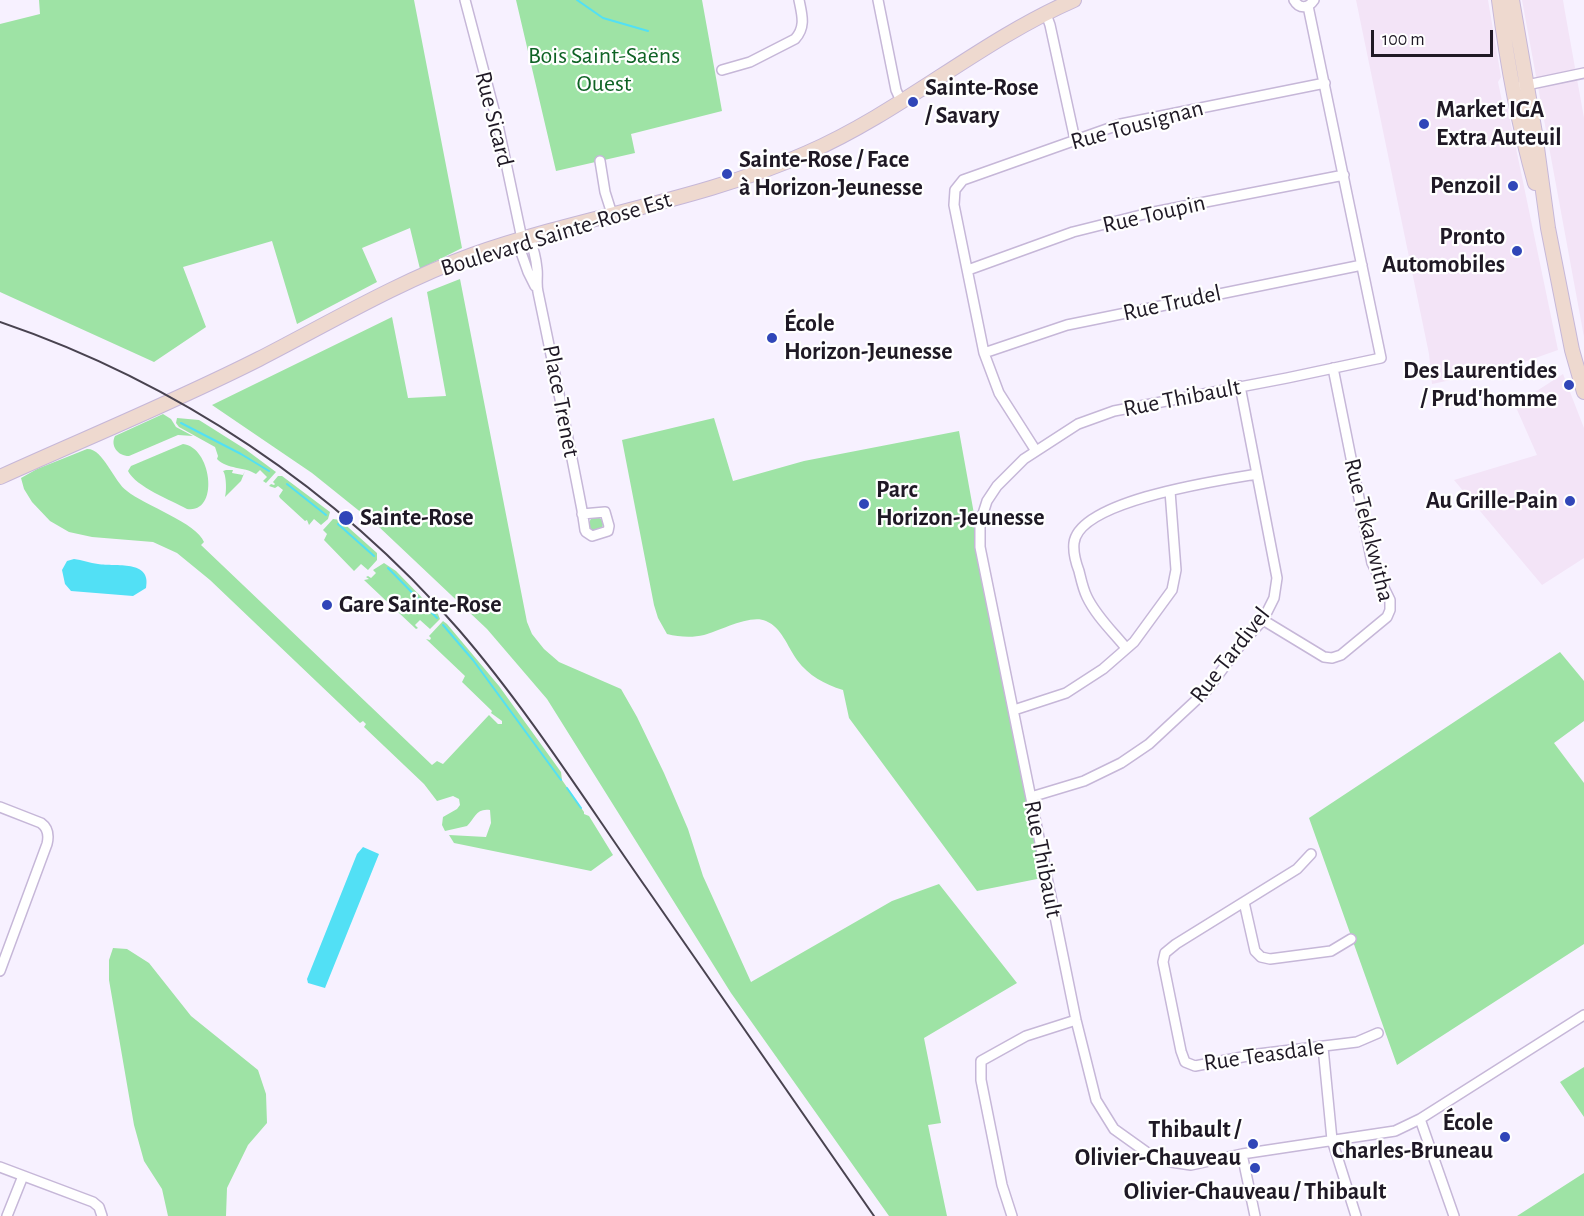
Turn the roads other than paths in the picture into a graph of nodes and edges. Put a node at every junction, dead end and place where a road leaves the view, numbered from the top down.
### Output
1 (465, 0) edge
2 (799, 0) edge
3 (878, 0) edge
4 (1074, 0) edge
5 (1294, 0) edge
6 (1498, 0) edge
7 (1512, 0) edge
8 (1311, 3) edge
9 (1046, 14) junction
10 (722, 70) dead end
11 (1584, 73) edge
12 (1324, 83) junction
13 (1519, 87) junction
14 (901, 100) junction
15 (1075, 140) junction
16 (600, 161) dead end
17 (1344, 175) junction
18 (612, 214) junction
19 (523, 239) junction
20 (1362, 265) junction
21 (968, 270) junction
22 (984, 353) junction
23 (1333, 368) junction
24 (1240, 386) junction
25 (1584, 392) edge
26 (1036, 451) junction
27 (1257, 474) junction
28 (0, 477) edge
29 (1170, 491) junction
30 (582, 514) dead end
31 (1263, 620) junction
32 (1126, 648) junction
33 (1014, 710) junction
34 (1031, 797) junction
35 (0, 807) edge
36 (1311, 854) dead end
37 (1244, 902) junction
38 (1351, 939) dead end
39 (0, 971) edge
40 (1584, 1015) edge
41 (1076, 1020) junction
42 (1378, 1033) dead end
43 (1323, 1047) junction
44 (1420, 1119) junction
45 (1332, 1140) junction
46 (1242, 1154) junction
47 (0, 1167) edge
48 (22, 1176) junction
49 (7, 1216) edge
50 (102, 1216) edge
51 (1012, 1216) edge
52 (1255, 1216) edge
53 (1356, 1216) edge
54 (1454, 1216) edge

1 - 19 street, Rue Sicard
2 - 10 street
3 - 14 street
4 - 9 street, Boulevard Sainte-Rose Est
5 - 8 street
6 - 13 street
7 - 13 street
8 - 12 street
9 - 14 street, Boulevard Sainte-Rose Est
9 - 15 street
11 - 13 street
12 - 15 street, Rue Tousignan
12 - 17 street
13 - 25 street
14 - 18 street, Boulevard Sainte-Rose Est
15 - 21 street, Rue Tousignan
16 - 18 street
17 - 20 street
17 - 21 street, Rue Toupin
18 - 19 street, Boulevard Sainte-Rose Est
19 - 28 street, Boulevard Sainte-Rose Est
19 - 30 street, Place Trenet
20 - 22 street, Rue Trudel
20 - 23 street, Rue Thibault
21 - 22 street, Rue Tousignan
22 - 26 street, Rue Tousignan
23 - 24 street, Rue Thibault
23 - 31 street, Rue Tekakwitha
24 - 26 street, Rue Thibault
24 - 27 street, Rue Tardivel
26 - 33 street, Rue Thibault
27 - 29 street
27 - 31 street, Rue Tardivel
29 - 32 street
29 - 32 street
31 - 34 street, Rue Tardivel
32 - 33 street
33 - 34 street, Rue Thibault
34 - 41 street, Rue Thibault
35 - 39 street
36 - 37 street, Rue Teasdale
37 - 38 street
37 - 43 street, Rue Teasdale
40 - 44 street, Rue Thibault
41 - 46 street, Rue Thibault
41 - 51 street
42 - 43 street, Rue Teasdale
43 - 45 street
44 - 45 street, Rue Thibault
44 - 54 street
45 - 46 street, Rue Thibault
45 - 53 street
46 - 52 street
47 - 48 street
48 - 49 street
48 - 50 street

